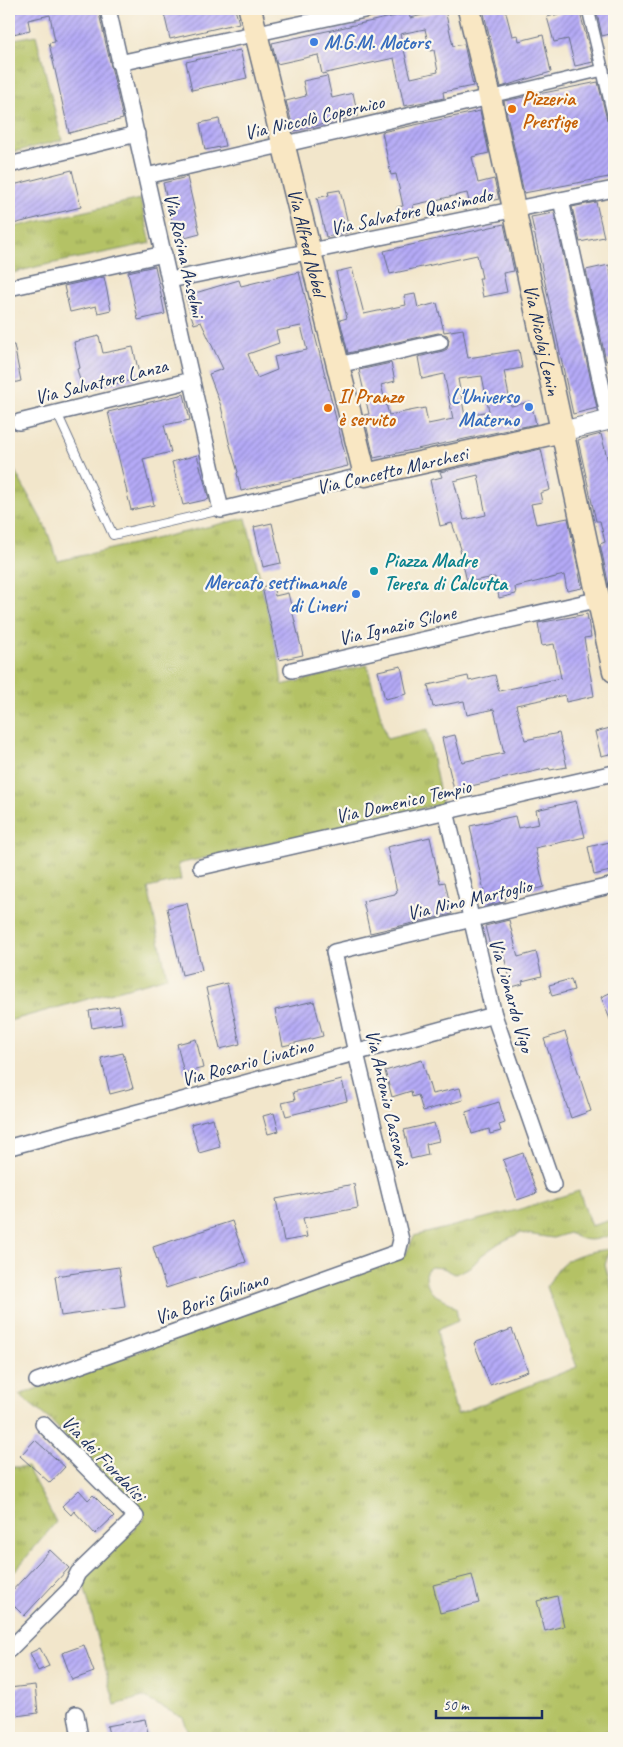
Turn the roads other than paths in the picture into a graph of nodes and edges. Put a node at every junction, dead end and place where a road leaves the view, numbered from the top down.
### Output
1 (108, 9) edge
2 (250, 9) edge
3 (369, 9) edge
4 (469, 9) edge
5 (588, 9) edge
6 (256, 33) junction
7 (119, 63) junction
8 (603, 70) junction
9 (490, 97) junction
10 (614, 118) edge
11 (137, 134) junction
12 (283, 144) junction
13 (9, 165) edge
14 (146, 176) junction
15 (614, 189) edge
16 (561, 200) junction
17 (514, 210) junction
18 (310, 252) junction
19 (164, 254) junction
20 (170, 280) junction
21 (9, 288) edge
22 (440, 342) dead end
23 (338, 365) junction
24 (192, 380) junction
25 (57, 413) junction
26 (611, 420) edge
27 (20, 422) dead end
28 (563, 431) junction
29 (365, 475) junction
30 (221, 510) junction
31 (600, 599) junction
32 (292, 670) dead end
33 (614, 671) edge
34 (614, 773) edge
35 (446, 812) junction
36 (201, 867) dead end
37 (614, 885) edge
38 (471, 919) junction
39 (334, 952) joint
40 (494, 1015) junction
41 (356, 1053) junction
42 (10, 1147) edge
43 (552, 1185) dead end
44 (398, 1252) joint
45 (37, 1382) dead end
46 (43, 1424) dead end
47 (9, 1650) edge
48 (76, 1714) dead end
49 (80, 1738) edge

1 - 7 street, Via Rosina Anselmi
2 - 6 main road, Via Alfred Nobel
3 - 6 street
4 - 9 main road, Via Nicolaj Lenin
5 - 8 street
6 - 7 street
6 - 12 main road, Via Alfred Nobel
7 - 11 street, Via Rosina Anselmi
8 - 9 street
8 - 10 street
9 - 12 street, Via Niccolò Copernico
9 - 17 main road, Via Nicolaj Lenin
11 - 13 street
11 - 14 street, Via Rosina Anselmi
12 - 14 street, Via Niccolò Copernico
12 - 18 main road, Via Alfred Nobel
14 - 19 street, Via Rosina Anselmi
15 - 16 street, Via Salvatore Quasimodo
16 - 17 street, Via Salvatore Quasimodo
16 - 26 street
17 - 18 street, Via Salvatore Quasimodo
17 - 28 main road, Via Nicolaj Lenin
18 - 20 street, Via Salvatore Quasimodo
18 - 23 main road, Via Alfred Nobel
19 - 20 street, Via Rosina Anselmi
19 - 21 street
20 - 24 street, Via Rosina Anselmi
22 - 23 street
23 - 29 main road, Via Alfred Nobel
24 - 25 street, Via Salvatore Lanza
24 - 30 street, Via Rosina Anselmi
25 - 27 street, Via Salvatore Lanza
25 - 30 lane
26 - 28 street
28 - 29 main road, Via Concetto Marchesi
28 - 31 main road, Via Nicolaj Lenin
29 - 30 street, Via Concetto Marchesi
31 - 32 street, Via Ignazio Silone
31 - 33 main road, Via Nicolaj Lenin
34 - 35 street, Via Domenico Tempio
35 - 36 street, Via Domenico Tempio
35 - 38 street, Via Lionardo Vigo
37 - 38 street, Via Nino Martoglio
38 - 39 street, Via Nino Martoglio
38 - 40 street, Via Lionardo Vigo
39 - 41 street, Via Antonio Cassarà
40 - 41 street, Via Rosario Livatino
40 - 43 street, Via Lionardo Vigo
41 - 42 street, Via Rosario Livatino
41 - 44 street, Via Antonio Cassarà
44 - 45 street, Via Boris Giuliano
46 - 47 street, Via dei Fiordalisi
48 - 49 street

